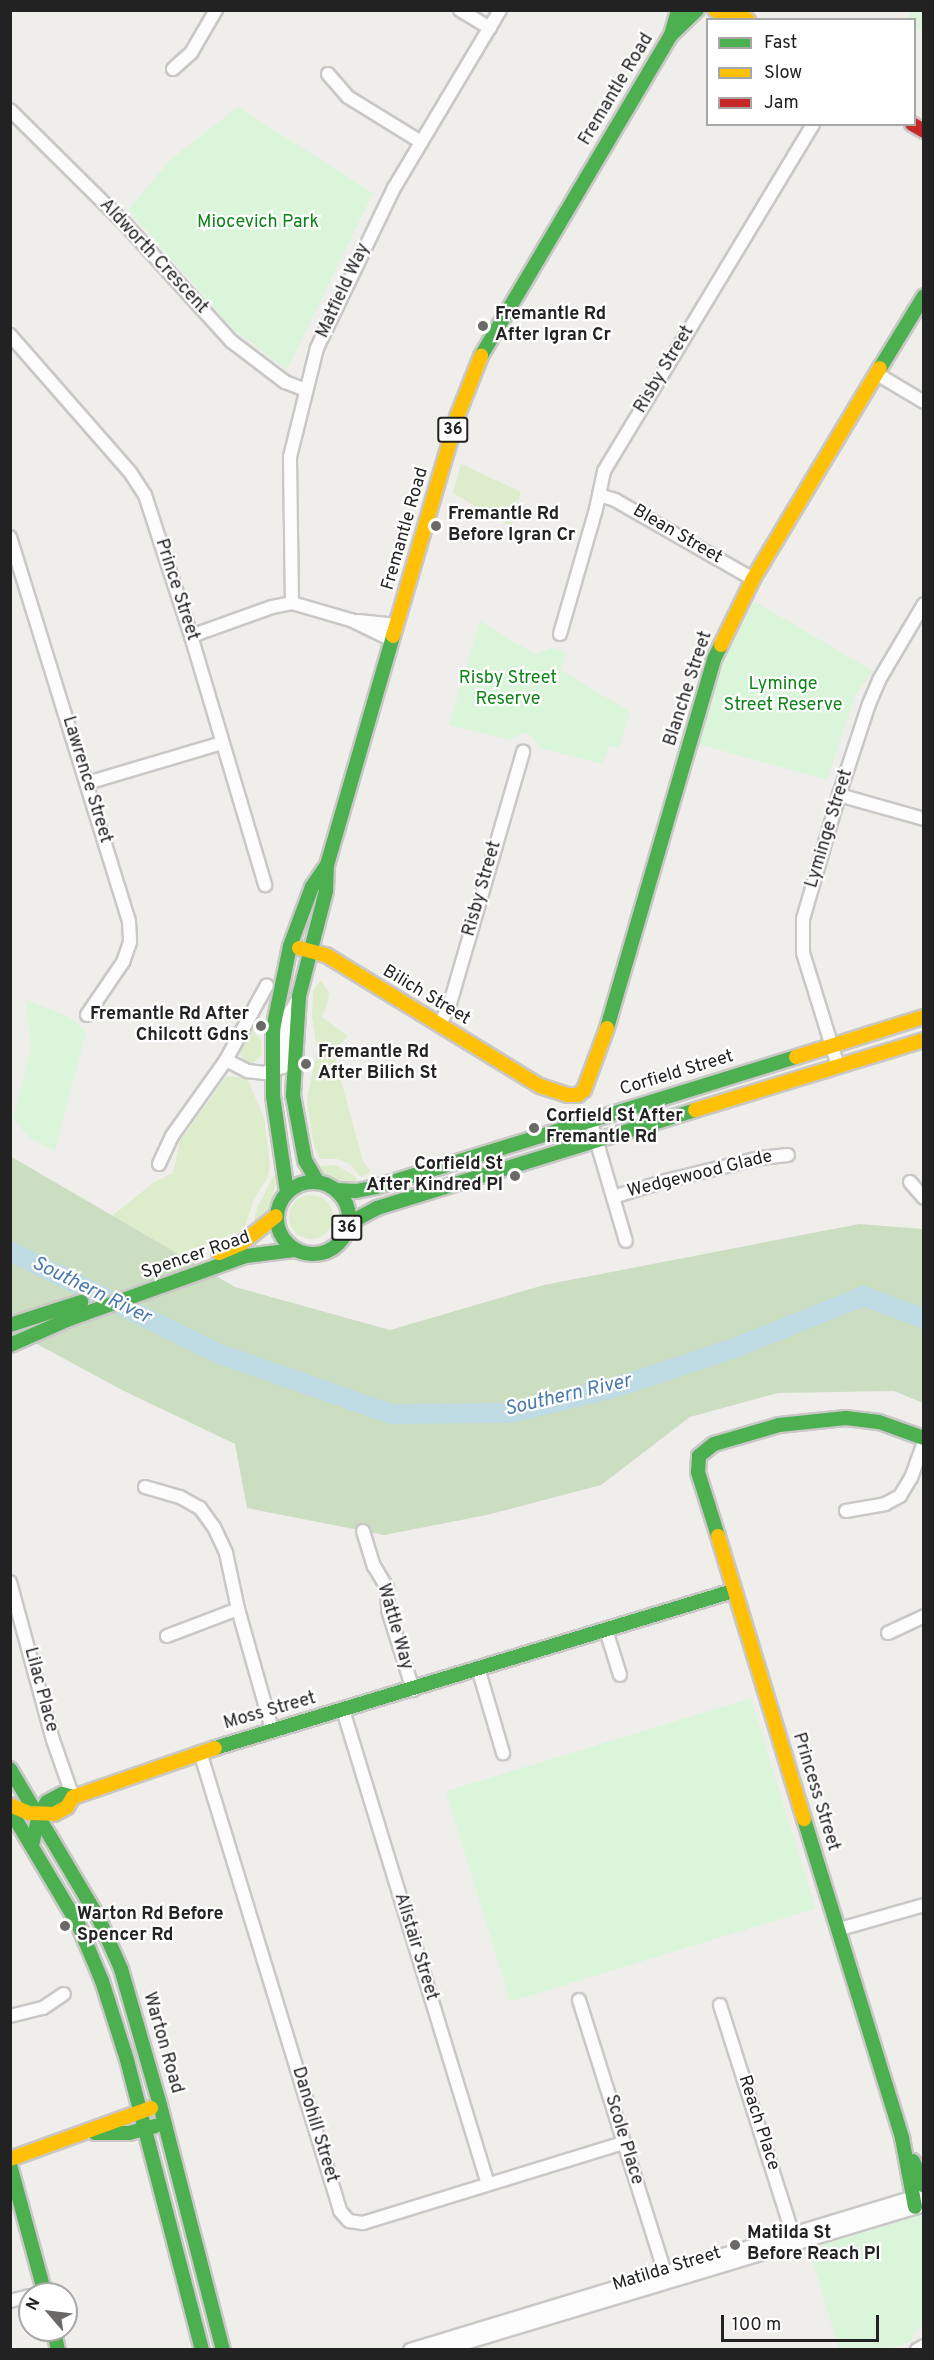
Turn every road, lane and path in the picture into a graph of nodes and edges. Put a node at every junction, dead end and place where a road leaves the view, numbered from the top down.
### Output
1 (216, 10) edge
2 (460, 10) edge
3 (500, 10) edge
4 (678, 10) edge
5 (697, 10) edge
6 (490, 28) junction
7 (671, 35) junction
8 (173, 69) dead end
9 (328, 74) dead end
10 (10, 110) edge
11 (812, 126) edge
12 (421, 142) junction
13 (924, 296) edge
14 (10, 335) edge
15 (877, 374) junction
16 (306, 390) junction
17 (924, 402) edge
18 (599, 495) junction
19 (10, 537) edge
20 (753, 579) junction
21 (292, 603) junction
22 (924, 604) edge
23 (351, 620) junction
24 (397, 625) junction
25 (560, 634) dead end
26 (191, 636) junction
27 (392, 640) junction
28 (222, 743) junction
29 (523, 752) dead end
30 (87, 783) junction
31 (839, 795) junction
32 (924, 819) edge
33 (327, 865) junction
34 (265, 885) dead end
35 (290, 946) junction
36 (310, 951) junction
37 (267, 985) dead end
38 (299, 996) junction
39 (87, 1015) dead end
40 (924, 1017) edge
41 (439, 1025) junction
42 (924, 1040) edge
43 (832, 1045) junction
44 (226, 1060) junction
45 (838, 1066) junction
46 (272, 1072) junction
47 (540, 1086) joint
48 (293, 1095) junction
49 (590, 1119) junction
50 (596, 1140) junction
51 (788, 1155) dead end
52 (159, 1164) dead end
53 (317, 1181) junction
54 (910, 1182) dead end
55 (336, 1190) junction
56 (287, 1192) junction
57 (613, 1197) junction
58 (924, 1198) edge
59 (276, 1216) junction
60 (349, 1223) junction
61 (626, 1241) dead end
62 (294, 1250) junction
63 (155, 1282) junction
64 (64, 1314) junction
65 (10, 1325) edge
66 (10, 1344) edge
67 (924, 1440) edge
68 (145, 1487) dead end
69 (846, 1511) dead end
70 (363, 1531) dead end
71 (10, 1582) edge
72 (733, 1591) junction
73 (238, 1609) junction
74 (924, 1616) edge
75 (606, 1630) junction
76 (888, 1633) dead end
77 (167, 1636) dead end
78 (478, 1668) junction
79 (620, 1675) dead end
80 (413, 1689) junction
81 (343, 1710) junction
82 (272, 1729) junction
83 (200, 1752) junction
84 (503, 1754) dead end
85 (10, 1769) edge
86 (73, 1797) junction
87 (10, 1805) edge
88 (10, 1810) edge
89 (39, 1814) junction
90 (32, 1845) junction
91 (924, 1905) edge
92 (840, 1929) junction
93 (64, 1994) dead end
94 (579, 2000) dead end
95 (720, 2005) dead end
96 (10, 2016) edge
97 (160, 2105) junction
98 (140, 2112) junction
99 (165, 2123) junction
100 (145, 2130) junction
101 (85, 2133) junction
102 (902, 2138) junction
103 (623, 2143) junction
104 (10, 2159) edge
105 (10, 2165) edge
106 (488, 2184) junction
107 (924, 2186) edge
108 (919, 2201) edge
109 (794, 2237) junction
110 (666, 2276) junction
111 (39, 2282) edge
112 (190, 2306) junction
113 (924, 2346) edge
114 (202, 2349) edge
115 (212, 2349) edge
116 (223, 2349) edge
117 (411, 2349) edge
118 (442, 2349) edge
119 (917, 2349) edge

1 - 8 street
2 - 6 street
3 - 6 street, Matfield Way
4 - 7 main road, Fremantle Road / 36
5 - 7 main road, Fremantle Road / 36
6 - 12 street, Matfield Way
7 - 24 main road, Fremantle Road / 36
9 - 12 street
10 - 16 street, Aldworth Crescent
11 - 18 street, Risby Street
12 - 16 street, Matfield Way
13 - 15 main road, Blanche Street
14 - 26 street, Prince Street
15 - 17 street
15 - 20 main road, Blanche Street
16 - 21 street, Matfield Way
18 - 20 street, Blean Street
18 - 25 street, Risby Street
19 - 30 street, Lawrence Street
20 - 47 main road, Blanche Street
21 - 23 street
21 - 26 street
22 - 31 street, Lyminge Street
23 - 24 street
23 - 27 street
24 - 27 main road, Fremantle Road / 36
26 - 28 street, Prince Street
27 - 33 main road, Fremantle Road / 36
28 - 30 street
28 - 34 street, Prince Street
29 - 41 street, Risby Street
30 - 39 street, Lawrence Street
31 - 32 street
31 - 43 street, Lyminge Street
33 - 35 main road, Fremantle Road / 36
33 - 36 main road, Fremantle Road / 36
35 - 36 main road, Bilich Street
35 - 46 main road, Fremantle Road / 36
36 - 38 main road, Fremantle Road / 36
36 - 41 main road, Bilich Street
37 - 44 street
38 - 46 street
38 - 48 main road, Fremantle Road / 36
40 - 43 main road, Corfield Street
41 - 47 main road, Bilich Street
42 - 45 main road
43 - 45 street, Lyminge Street
43 - 49 main road, Corfield Street
44 - 46 street
44 - 52 street
45 - 50 main road
46 - 48 street
46 - 56 main road, Fremantle Road / 36
48 - 53 main road, Fremantle Road / 36
49 - 50 street
49 - 55 main road, Corfield Street
50 - 57 street
50 - 60 main road
51 - 57 street, Wedgewood Glade
53 - 55 main road, 36
53 - 56 main road
54 - 58 street
55 - 60 main road, 36
56 - 59 main road, 36
57 - 61 street
59 - 62 main road
59 - 63 main road, Spencer Road / 36
60 - 62 main road, 36
62 - 63 main road, Spencer Road / 36
63 - 64 main road, Spencer Road / 36
64 - 65 main road, Spencer Road / 36
64 - 66 main road, Spencer Road / 36
67 - 69 street
67 - 72 main road, Princess Street
68 - 73 street
70 - 80 street, Wattle Way
71 - 86 street, Lilac Place
72 - 75 main road, Moss Street
72 - 92 main road, Princess Street
73 - 77 street
73 - 82 street
74 - 76 street
75 - 78 main road, Moss Street
75 - 79 street
78 - 80 main road, Moss Street
78 - 84 street
80 - 81 main road, Moss Street
81 - 82 main road, Moss Street
81 - 106 street, Alistair Street
82 - 83 main road, Moss Street
83 - 86 main road, Moss Street
83 - 106 street, Danohill Street
85 - 89 main road, Warton Road
86 - 89 main road, Moss Street
87 - 89 main road
88 - 90 main road
89 - 90 main road
89 - 97 main road, Warton Road
90 - 98 main road
91 - 92 street
92 - 102 main road, Princess Street
93 - 96 street
94 - 103 street, Scole Place
95 - 109 street, Reach Place
97 - 98 main road
97 - 99 main road, Warton Road
98 - 100 main road
98 - 101 main road
99 - 100 main road
99 - 116 main road, Warton Road
100 - 101 main road
100 - 112 main road
101 - 104 main road
102 - 107 main road, Princess Street
102 - 108 main road, Princess Street
103 - 106 street, Danohill Street
103 - 110 street, Scole Place
105 - 111 main road
108 - 109 street, Matilda Street
109 - 110 street, Matilda Street
110 - 117 street, Matilda Street
110 - 118 street, Matilda Street
112 - 114 main road
112 - 115 street
113 - 119 street

